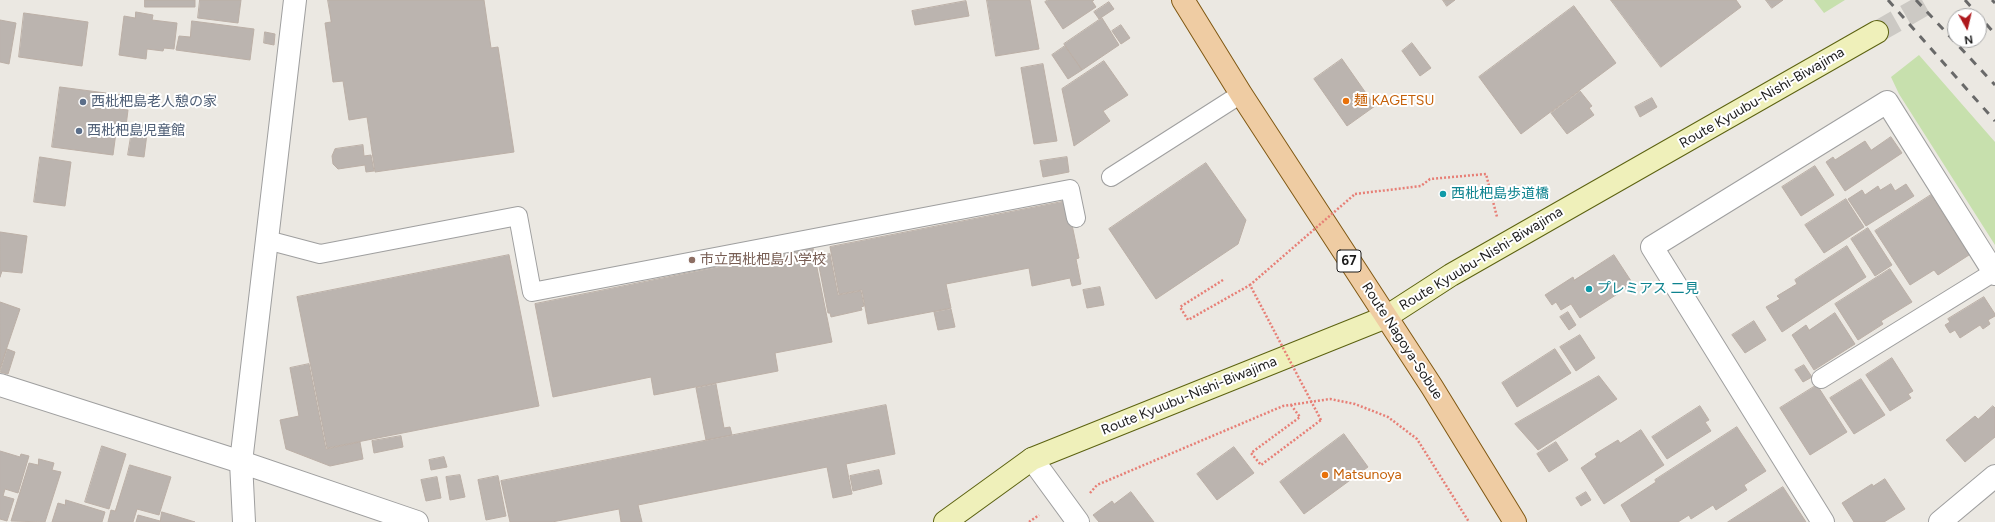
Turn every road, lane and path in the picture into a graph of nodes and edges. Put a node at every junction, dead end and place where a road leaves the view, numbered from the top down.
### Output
1 (295, 0) edge
2 (1183, 0) edge
3 (1877, 32) tunnel mouth
4 (1241, 94) junction
5 (1110, 177) dead end
6 (1497, 217) dead end
7 (1076, 218) dead end
8 (267, 240) junction
9 (1994, 273) edge
10 (1223, 280) dead end
11 (1250, 285) junction
12 (1386, 317) junction
13 (1821, 379) dead end
14 (0, 385) edge
15 (1291, 405) junction
16 (1032, 459) junction
17 (241, 462) junction
18 (1995, 476) edge
19 (1073, 514) edge
20 (244, 522) edge
21 (417, 522) edge
22 (945, 522) edge
23 (1029, 522) edge
24 (1469, 522) edge
25 (1515, 522) edge
26 (1823, 522) edge
27 (1940, 522) edge

1 - 8 street
2 - 4 main road, Route Nagoya-Sobue / 67
3 - 12 main road, Route Kyuubu-Nishi-Biwajima
4 - 5 lane
4 - 12 main road, Route Nagoya-Sobue / 67
6 - 11 path, bridge
7 - 8 lane
8 - 17 street
9 - 13 lane
9 - 26 street
10 - 11 path
11 - 15 path, bridge
12 - 16 main road, Route Kyuubu-Nishi-Biwajima
12 - 25 main road, Route Nagoya-Sobue / 67
14 - 17 street
15 - 19 path
15 - 24 path
16 - 19 street
16 - 22 main road, Route Kyuubu-Nishi-Biwajima
17 - 20 street
17 - 21 street
18 - 27 street
19 - 23 path

